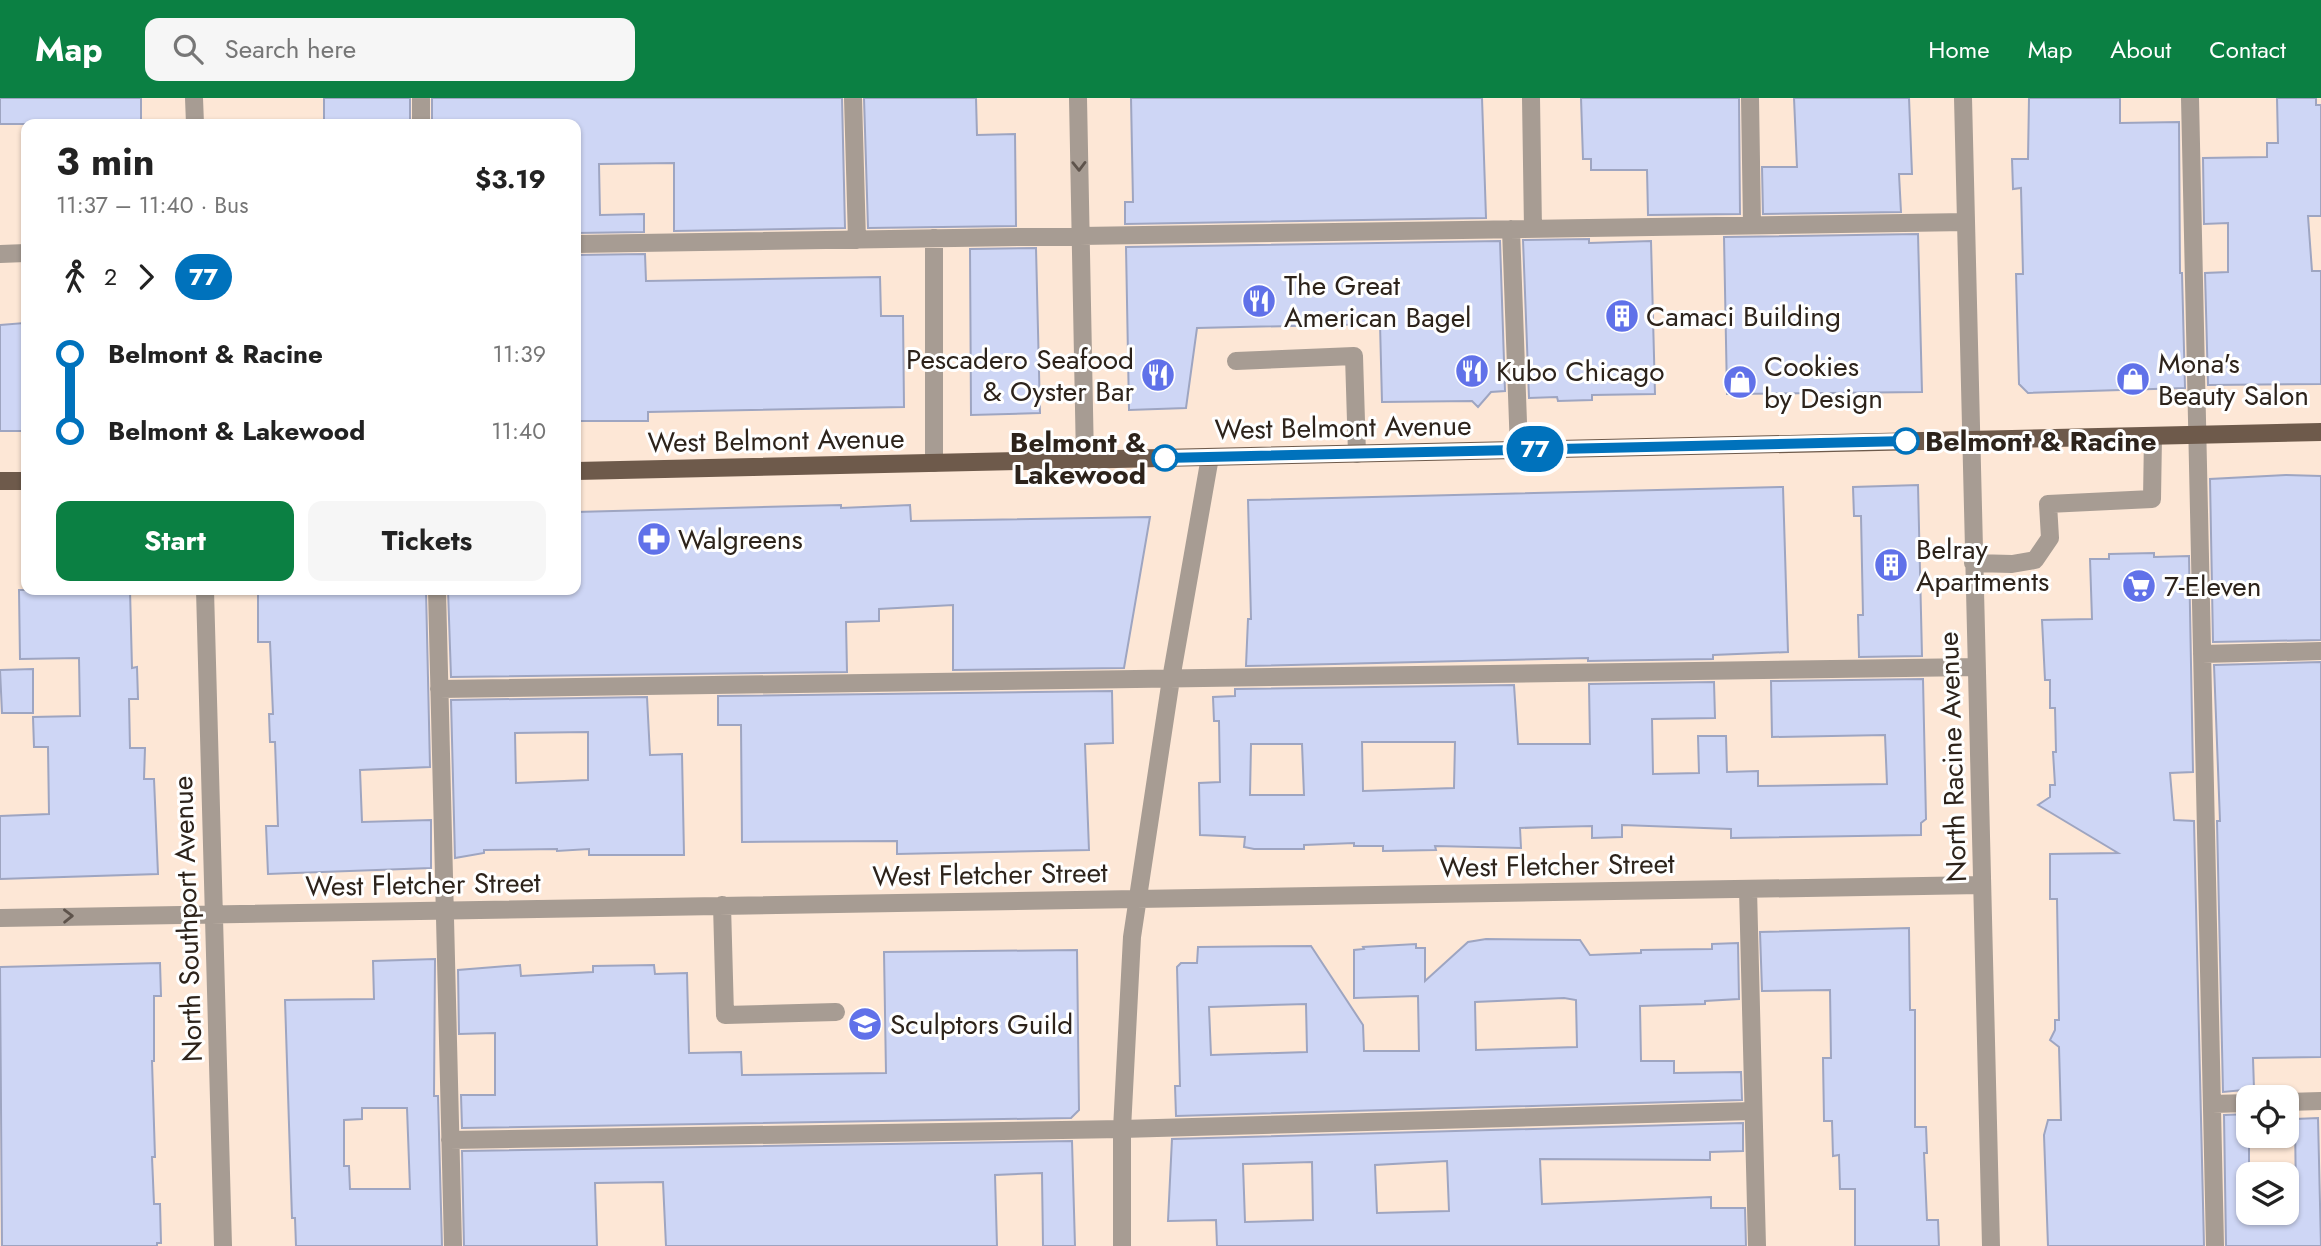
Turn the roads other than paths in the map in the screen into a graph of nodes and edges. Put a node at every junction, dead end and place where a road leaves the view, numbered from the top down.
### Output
1 (194, 98) edge
2 (421, 98) edge
3 (853, 98) edge
4 (1078, 98) edge
5 (1531, 98) edge
6 (1750, 98) edge
7 (1963, 98) edge
8 (2190, 98) edge
9 (195, 119) edge
10 (421, 119) edge
11 (1966, 222) junction
12 (1752, 225) junction
13 (1511, 229) junction
14 (1533, 229) junction
15 (1081, 236) junction
16 (934, 239) junction
17 (857, 240) junction
18 (581, 244) edge
19 (21, 253) edge
20 (0, 254) edge
21 (1236, 361) dead end
22 (2321, 432) edge
23 (2197, 435) junction
24 (2153, 436) junction
25 (1970, 439) junction
26 (1520, 450) junction
27 (1357, 454) junction
28 (1210, 457) junction
29 (1085, 460) junction
30 (934, 463) junction
31 (581, 471) edge
32 (0, 481) edge
33 (21, 481) edge
34 (1973, 563) junction
35 (205, 595) edge
36 (437, 595) edge
37 (2321, 652) edge
38 (2202, 654) junction
39 (1976, 667) junction
40 (1171, 679) junction
41 (439, 690) junction
42 (1981, 885) junction
43 (1748, 888) junction
44 (1139, 898) junction
45 (722, 905) junction
46 (444, 909) junction
47 (214, 914) junction
48 (0, 918) edge
49 (836, 1012) dead end
50 (2321, 1101) edge
51 (2299, 1102) edge
52 (2236, 1103) edge
53 (2212, 1104) junction
54 (1753, 1111) junction
55 (1122, 1129) junction
56 (450, 1140) junction
57 (223, 1246) edge
58 (453, 1246) edge
59 (1122, 1246) edge
60 (1757, 1246) edge
61 (1991, 1246) edge
62 (2215, 1246) edge

1 - 9 street
2 - 10 street
3 - 17 street
4 -> 15 street
5 - 14 street
6 - 12 street
7 - 11 street, North Racine Avenue
8 - 23 street
11 - 12 street
11 - 25 street, North Racine Avenue
12 - 14 street
13 - 14 street
13 - 15 street
13 - 26 street
15 - 16 street
15 - 29 street
16 - 17 street
16 - 30 street
17 - 18 street
19 - 20 street
21 - 27 street
22 - 23 main road, West Belmont Avenue
23 - 24 main road, West Belmont Avenue
23 - 38 street
24 - 25 main road, West Belmont Avenue
24 - 34 street
25 - 26 main road, West Belmont Avenue
25 - 34 street, North Racine Avenue
26 - 27 main road, West Belmont Avenue
27 - 28 main road, West Belmont Avenue
28 - 29 main road, West Belmont Avenue
28 - 40 street
29 - 30 main road, West Belmont Avenue
30 - 31 main road, West Belmont Avenue
32 - 33 main road
34 - 39 street, North Racine Avenue
35 - 47 street, North Southport Avenue
36 - 41 street
37 - 38 street
38 - 53 street
39 - 40 street
39 - 42 street, North Racine Avenue
40 - 41 street
40 - 44 street
41 - 46 street
42 - 43 street, West Fletcher Street
42 - 61 street, North Racine Avenue
43 - 44 street, West Fletcher Street
43 - 54 street
44 - 45 street, West Fletcher Street
44 - 55 street
45 - 46 street, West Fletcher Street
45 - 49 street
46 - 47 street, West Fletcher Street
46 - 56 street
48 -> 47 street, West Fletcher Street
47 - 57 street, North Southport Avenue
50 - 51 street
52 - 53 street
53 - 62 street
54 - 55 street
54 - 60 street
55 - 56 street
55 - 59 street
56 - 58 street

